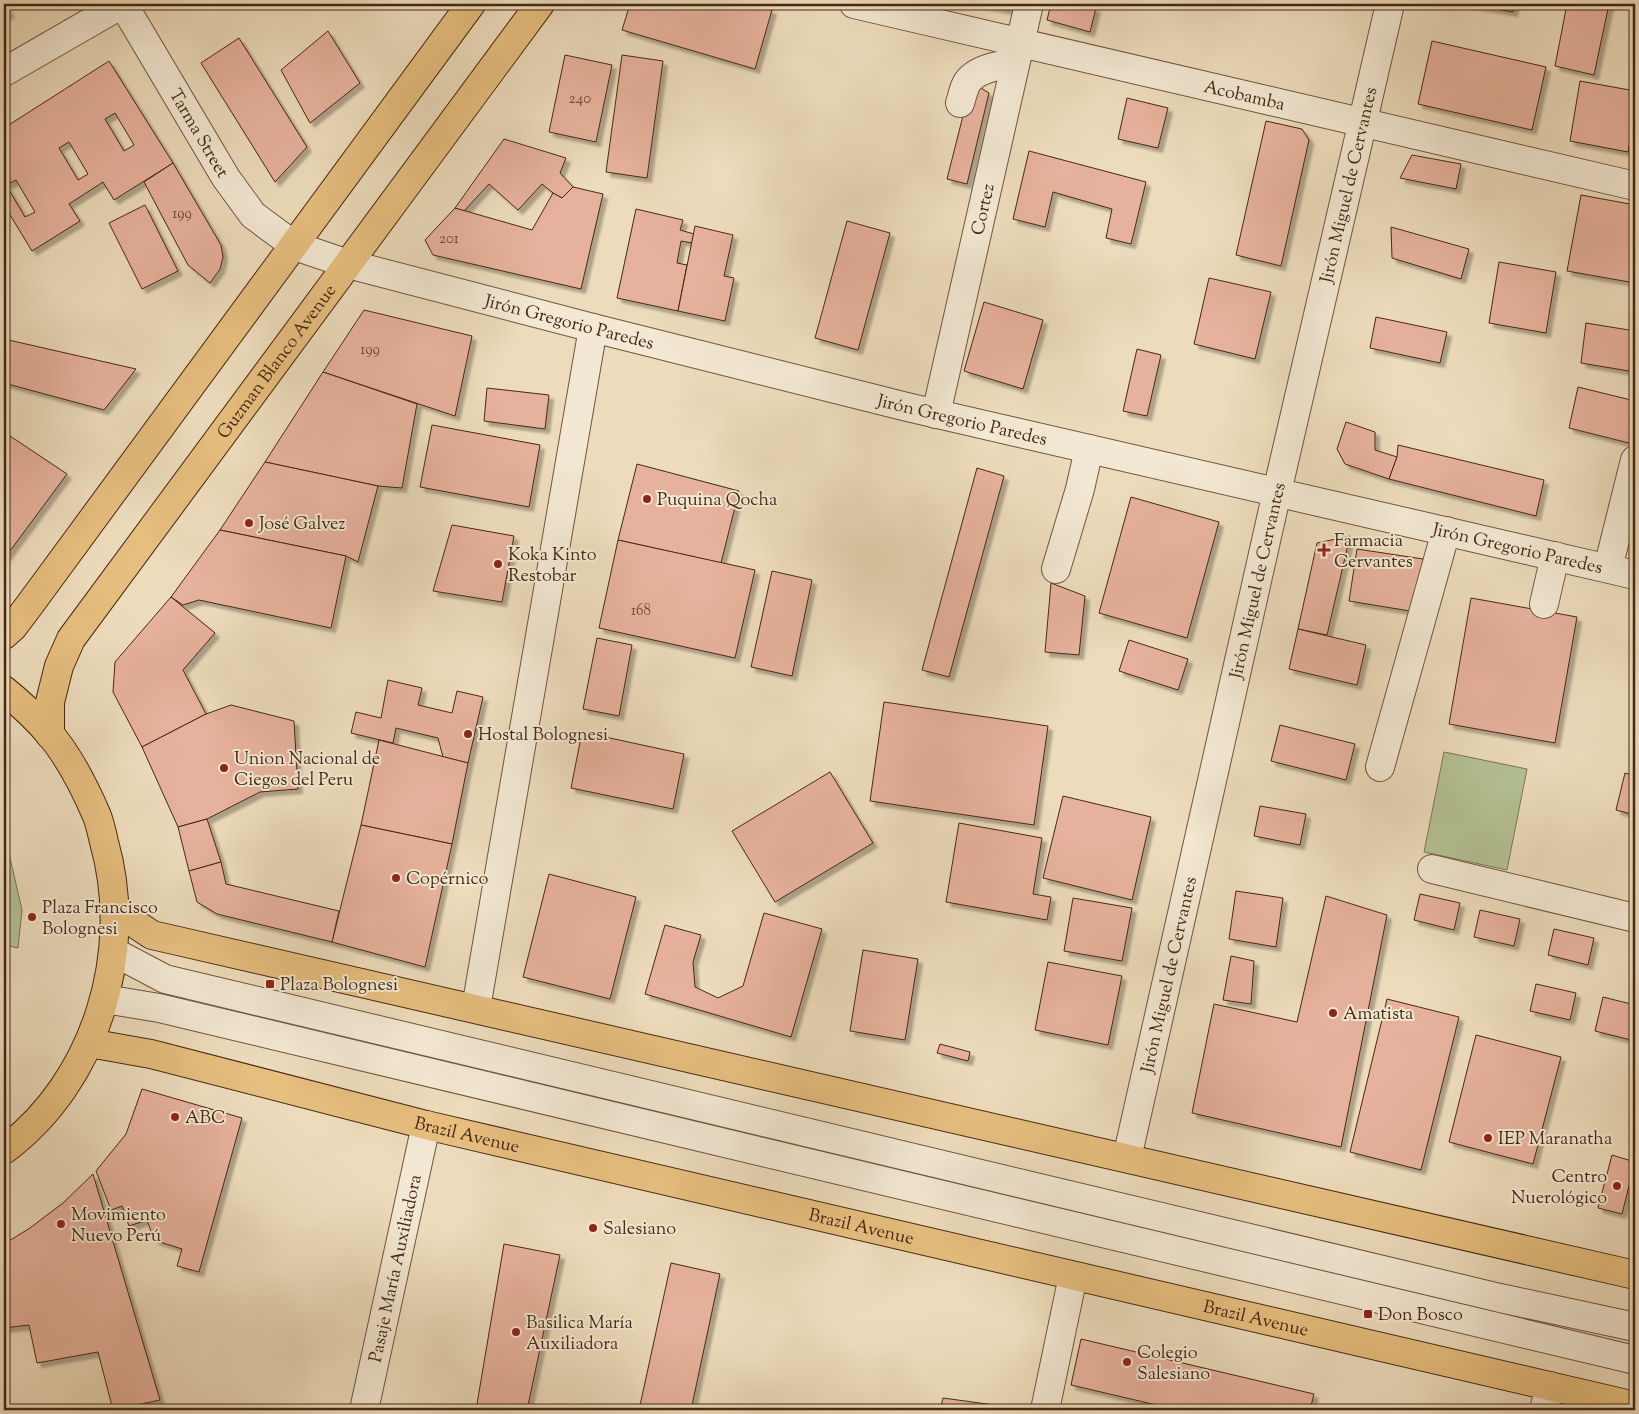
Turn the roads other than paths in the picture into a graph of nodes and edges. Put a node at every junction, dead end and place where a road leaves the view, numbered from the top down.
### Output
1 (122, 4) edge
2 (470, 4) edge
3 (540, 4) edge
4 (854, 4) edge
5 (1029, 4) edge
6 (1390, 4) edge
7 (1018, 52) junction
8 (4, 72) edge
9 (960, 103) dead end
10 (1362, 123) junction
11 (1635, 186) edge
12 (294, 246) junction
13 (348, 264) junction
14 (593, 328) junction
15 (936, 414) junction
16 (1089, 449) junction
17 (1635, 460) edge
18 (1277, 492) junction
19 (1446, 531) junction
20 (1555, 556) junction
21 (1056, 568) dead end
22 (1608, 568) junction
23 (1635, 574) edge
24 (1544, 604) dead end
25 (4, 635) edge
26 (4, 690) edge
27 (50, 735) junction
28 (1380, 767) dead end
29 (1432, 870) dead end
30 (116, 912) junction
31 (1635, 918) edge
32 (114, 952) junction
33 (105, 999) junction
34 (476, 1008) junction
35 (89, 1043) junction
36 (426, 1125) junction
37 (4, 1150) edge
38 (1127, 1158) junction
39 (1635, 1275) edge
40 (1074, 1276) junction
41 (1635, 1327) edge
42 (1635, 1360) edge
43 (1547, 1398) edge
44 (1635, 1406) edge
45 (364, 1410) edge
46 (1045, 1410) edge

1 - 8 street
1 - 12 street, Tarma Street
2 - 12 main road
3 - 13 main road, Guzman Blanco Avenue
4 - 7 street, Acobamba
5 - 7 street, Cortez
6 - 10 street, Jirón Miguel de Cervantes
7 - 9 street
7 - 10 street, Acobamba
7 - 15 street, Cortez
10 - 11 street, Acobamba
10 - 18 street, Jirón Miguel de Cervantes
12 - 13 street, Jirón Gregorio Paredes
12 - 25 main road
13 - 14 street, Jirón Gregorio Paredes
13 - 27 main road, Guzman Blanco Avenue
14 - 15 street, Jirón Gregorio Paredes
14 - 34 street
15 - 16 street, Jirón Gregorio Paredes
16 - 18 street, Jirón Gregorio Paredes
16 - 21 street
17 - 22 street
18 - 19 street, Jirón Gregorio Paredes
18 - 38 street, Jirón Miguel de Cervantes
19 - 20 street, Jirón Gregorio Paredes
19 - 28 street
20 - 22 street, Jirón Gregorio Paredes
20 - 24 street
22 - 23 street, Jirón Gregorio Paredes
26 - 27 main road
27 - 30 main road
29 - 31 street
30 - 32 main road
30 - 34 main road
32 - 33 main road
32 - 41 street
33 - 35 main road
33 - 42 street
34 - 38 main road
35 - 36 main road, Brazil Avenue
35 - 37 main road
36 - 40 main road, Brazil Avenue
36 - 45 street, Pasaje María Auxiliadora
38 - 39 main road
40 - 43 main road, Brazil Avenue
40 - 46 street
43 - 44 main road, Brazil Avenue

